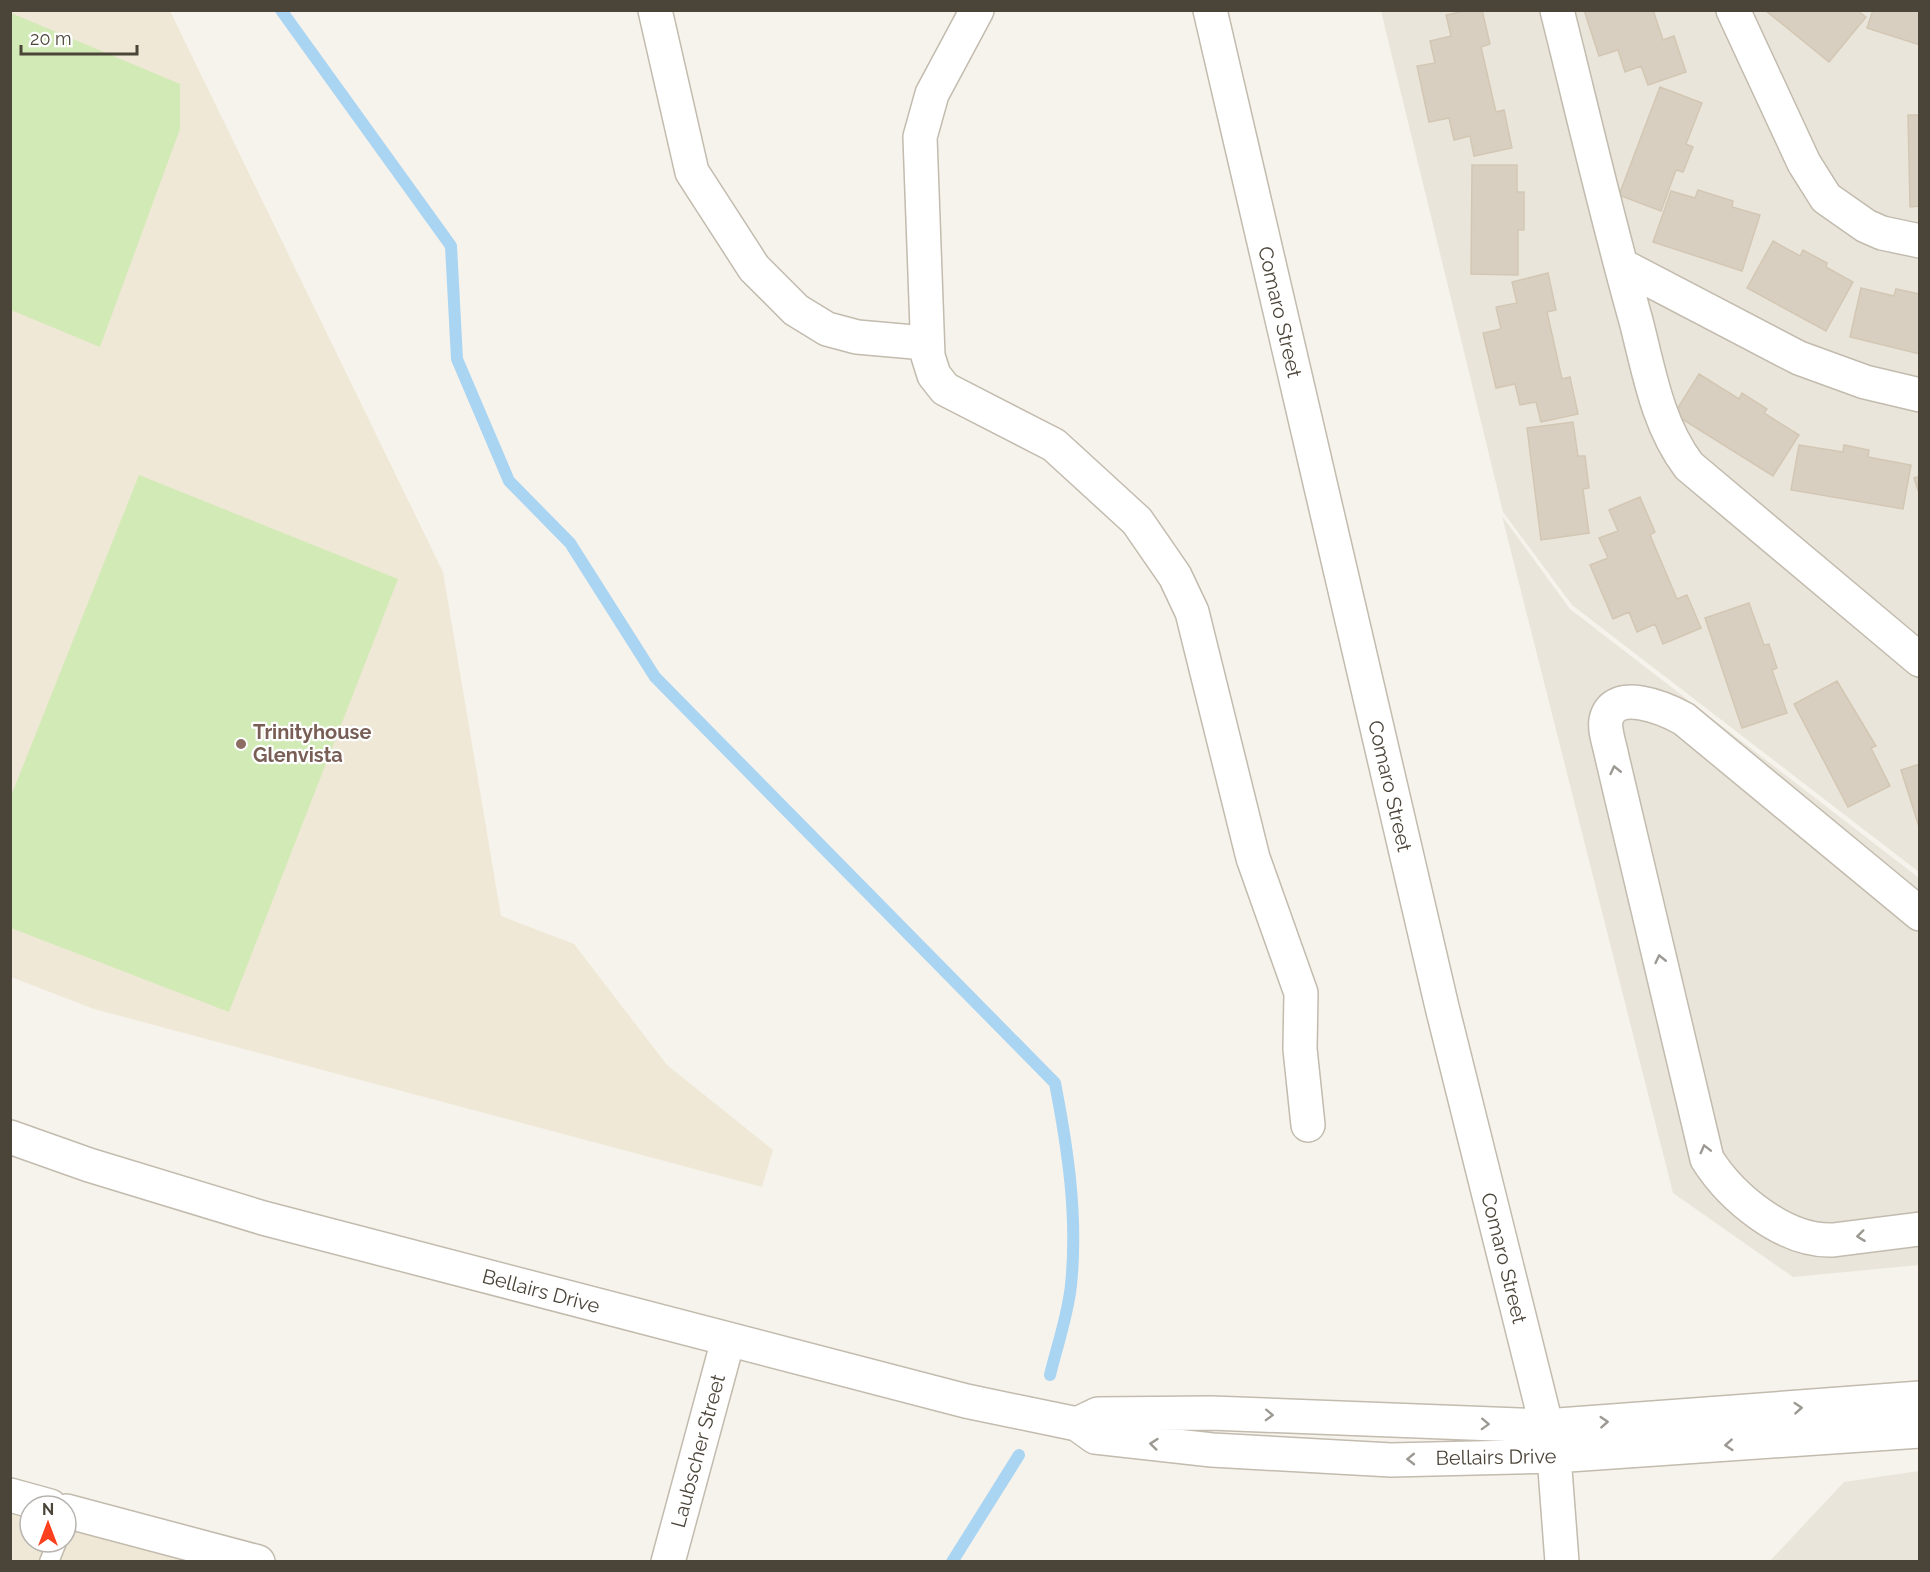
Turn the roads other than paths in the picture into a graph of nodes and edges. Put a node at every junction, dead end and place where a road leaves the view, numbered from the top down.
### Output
1 (655, 10) edge
2 (976, 10) edge
3 (1210, 10) edge
4 (1557, 10) edge
5 (1733, 10) edge
6 (1920, 242) edge
7 (1621, 265) junction
8 (925, 343) junction
9 (1920, 395) edge
10 (1920, 660) edge
11 (1920, 914) edge
12 (1308, 1125) dead end
13 (10, 1137) edge
14 (1920, 1229) edge
15 (728, 1340) junction
16 (1920, 1398) edge
17 (1920, 1431) edge
18 (1550, 1441) junction
19 (78, 1515) edge
20 (258, 1562) edge
21 (668, 1562) edge
22 (1562, 1562) edge

1 - 8 street
2 - 8 street
3 - 18 street, Comaro Street
4 - 7 street
5 - 6 street
7 - 9 street
7 - 10 street
8 - 12 street
14 -> 11 street
13 - 15 street, Bellairs Drive
15 - 18 street, Bellairs Drive
15 - 21 street, Laubscher Street
18 -> 16 street, Bellairs Drive
17 -> 18 street, Bellairs Drive
18 - 22 street, Comaro Street
19 - 20 street

